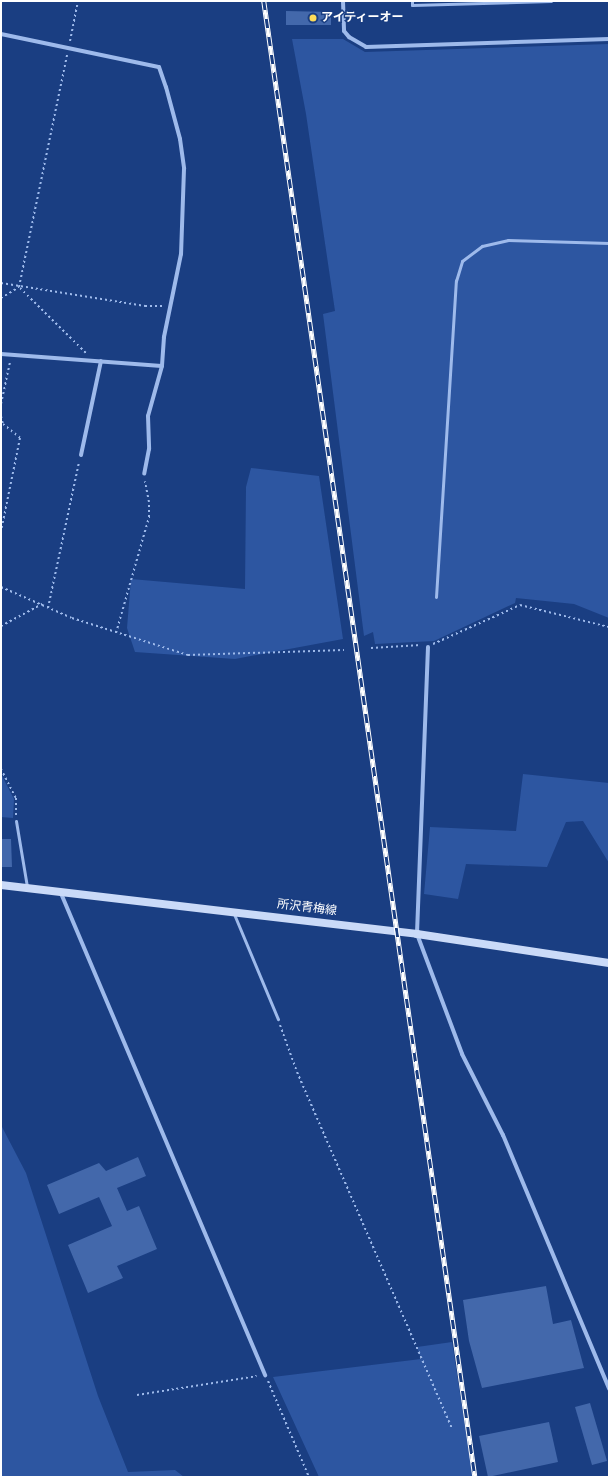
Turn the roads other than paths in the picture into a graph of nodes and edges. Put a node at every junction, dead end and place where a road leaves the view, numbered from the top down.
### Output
1 (343, 1) edge
2 (412, 1) edge
3 (551, 1) edge
4 (1, 34) edge
5 (609, 39) edge
6 (609, 243) edge
7 (1, 354) edge
8 (101, 361) junction
9 (162, 366) junction
10 (81, 455) road end
11 (144, 474) road end
12 (436, 597) dead end
13 (428, 647) road end
14 (16, 821) road end
15 (1, 885) edge
16 (27, 887) junction
17 (60, 891) junction
18 (233, 910) junction
19 (417, 934) junction
20 (609, 963) edge
21 (278, 1018) road end
22 (265, 1375) road end
23 (609, 1389) edge

1 - 5 street
2 - 3 lane
4 - 9 street
6 - 12 lane
7 - 8 street
8 - 9 street
8 - 10 street
9 - 11 street
13 - 19 street
14 - 16 lane
15 - 16 main road, 所沢青梅線
16 - 17 main road, 所沢青梅線
17 - 18 main road, 所沢青梅線
17 - 22 street
18 - 19 main road, 所沢青梅線
18 - 21 lane
19 - 20 main road, 所沢青梅線
19 - 23 street

